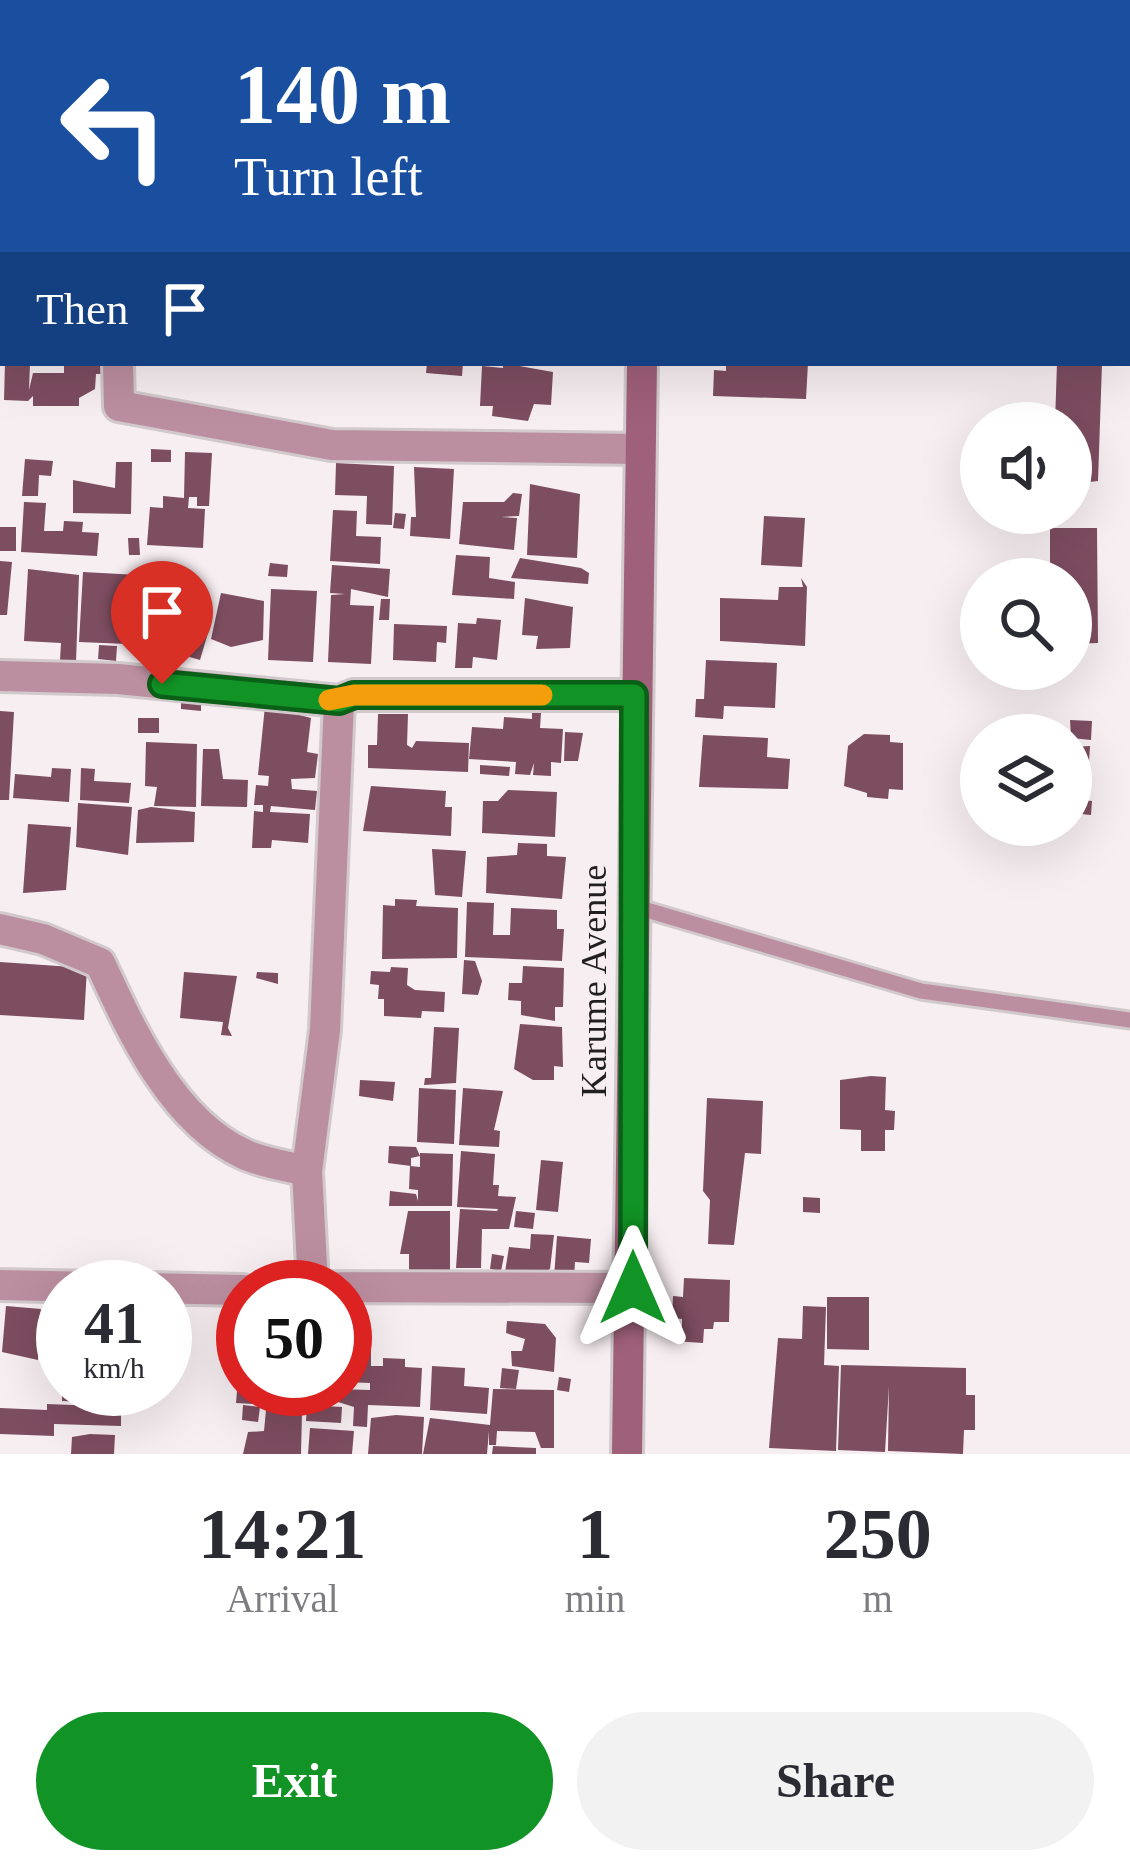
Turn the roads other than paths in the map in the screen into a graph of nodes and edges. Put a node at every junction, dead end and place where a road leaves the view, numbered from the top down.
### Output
1 (118, 366) edge
2 (642, 366) edge
3 (639, 449) junction
4 (0, 676) edge
5 (634, 695) junction
6 (339, 701) junction
7 (630, 905) junction
8 (0, 929) edge
9 (1130, 1019) edge
10 (308, 1171) junction
11 (309, 1260) edge
12 (0, 1286) edge
13 (372, 1286) edge
14 (633, 1288) junction
15 (216, 1290) edge
16 (627, 1454) edge

1 - 3 street
2 - 3 main road, Karume Avenue
3 - 5 main road, Karume Avenue
4 - 6 street
5 - 6 street
5 - 7 main road, Karume Avenue
6 - 10 street
7 - 9 lane
7 - 14 main road, Karume Avenue
8 - 10 street
10 - 11 street
12 - 15 street
13 - 14 street
14 - 16 main road, Karume Avenue

